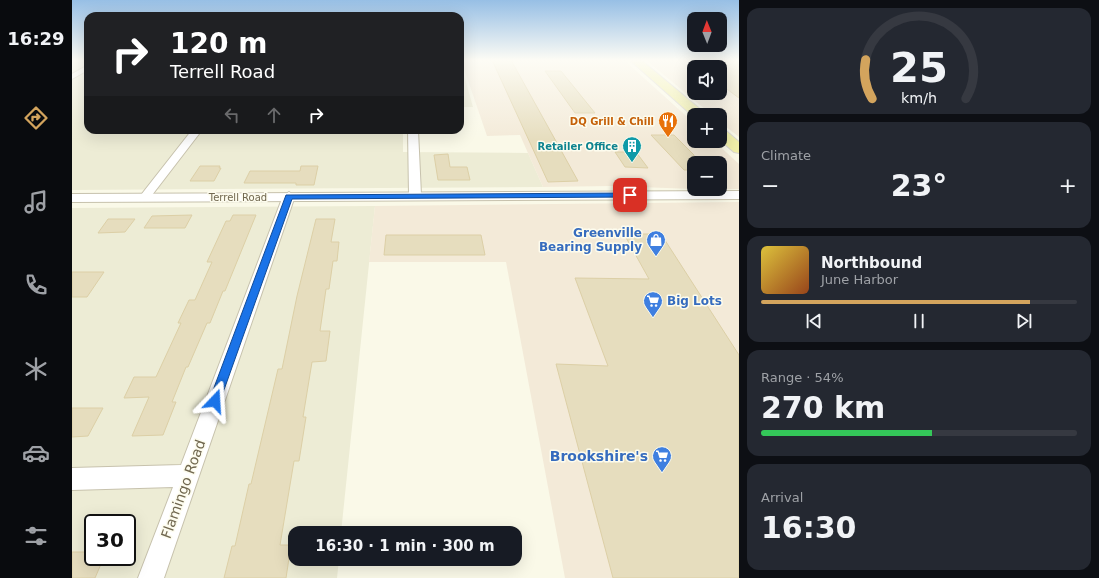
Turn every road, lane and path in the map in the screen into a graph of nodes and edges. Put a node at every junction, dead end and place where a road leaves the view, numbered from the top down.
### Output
1 (667, 87) edge
2 (692, 108) edge
3 (194, 134) edge
4 (413, 134) edge
5 (727, 139) edge
6 (739, 149) edge
7 (415, 195) junction
8 (739, 195) edge
9 (289, 196) junction
10 (145, 197) junction
11 (72, 198) edge
12 (188, 476) junction
13 (72, 479) edge
14 (151, 578) edge

1 - 2 main road
3 - 10 street
4 - 7 street
5 - 6 main road
7 - 8 street, Terrell Road
7 - 9 street, Terrell Road
9 - 10 street, Terrell Road
9 - 12 street, Flamingo Road
10 - 11 street, Terrell Road
12 - 13 street
12 - 14 street, Flamingo Road

